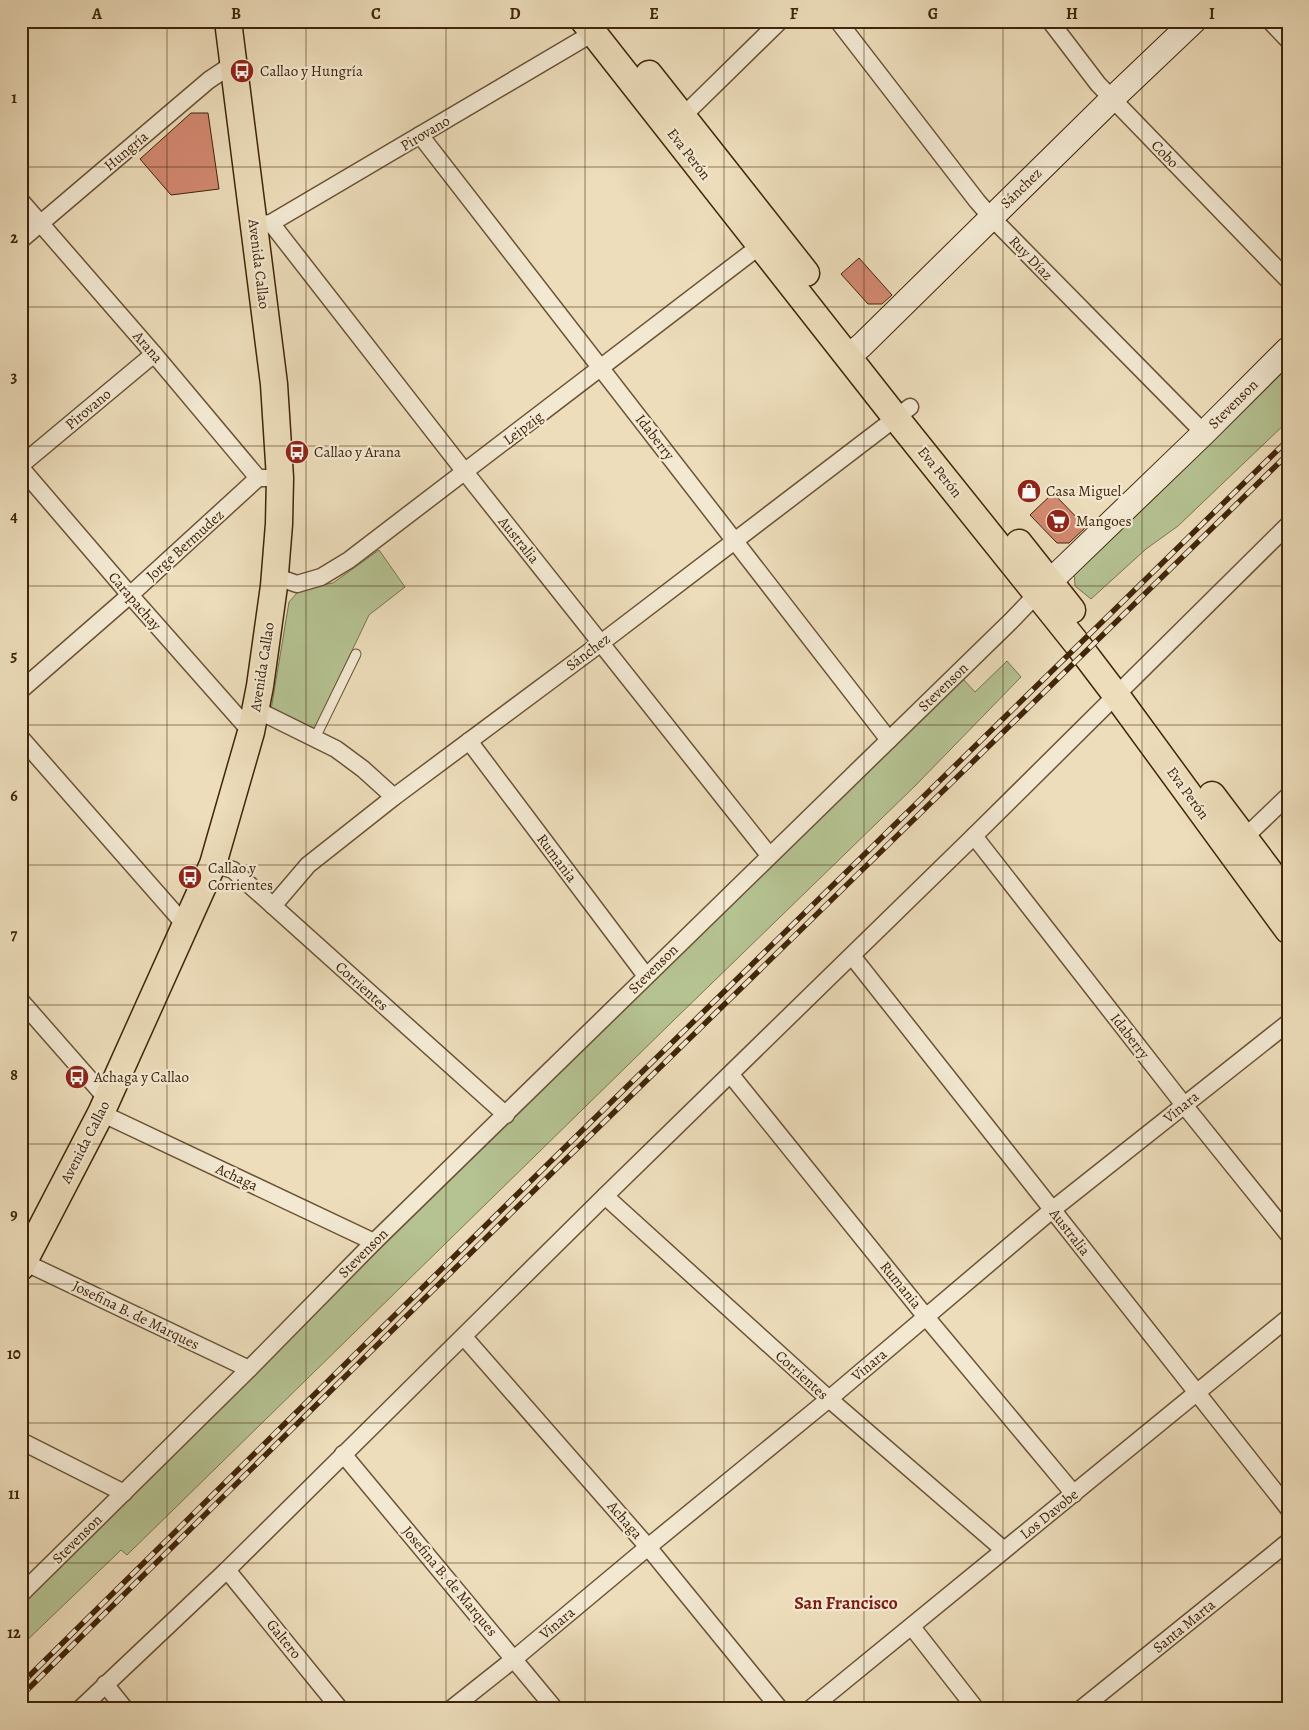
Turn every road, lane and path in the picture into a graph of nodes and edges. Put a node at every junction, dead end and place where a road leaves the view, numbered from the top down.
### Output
1 (228, 21) edge
2 (780, 21) edge
3 (838, 21) edge
4 (1050, 21) edge
5 (1194, 21) edge
6 (1270, 21) edge
7 (594, 25) edge
8 (1288, 40) edge
9 (233, 64) junction
10 (1112, 99) junction
11 (683, 116) junction
12 (420, 135) junction
13 (21, 201) edge
14 (991, 217) junction
15 (40, 224) junction
16 (263, 224) junction
17 (21, 240) edge
18 (761, 245) junction
19 (1288, 280) edge
20 (1288, 349) edge
21 (856, 350) junction
22 (154, 354) junction
23 (601, 368) junction
24 (903, 412) junction
25 (1204, 433) junction
26 (21, 466) edge
27 (465, 472) junction
28 (269, 478) junction
29 (1288, 525) edge
30 (735, 540) junction
31 (274, 576) junction
32 (1043, 587) junction
33 (130, 595) junction
34 (601, 642) junction
35 (356, 654) dead end
36 (1122, 689) junction
37 (21, 690) edge
38 (253, 721) junction
39 (21, 738) edge
40 (315, 738) junction
41 (889, 740) junction
42 (469, 741) junction
43 (1288, 796) edge
44 (394, 798) junction
45 (974, 836) junction
46 (1244, 838) junction
47 (769, 855) junction
48 (213, 864) junction
49 (1288, 896) edge
50 (273, 906) junction
51 (186, 926) junction
52 (1288, 930) edge
53 (852, 956) junction
54 (646, 976) junction
55 (21, 1001) edge
56 (1288, 1023) edge
57 (731, 1075) junction
58 (1184, 1105) junction
59 (104, 1106) junction
60 (506, 1115) junction
61 (605, 1196) junction
62 (1052, 1210) junction
63 (1288, 1234) edge
64 (374, 1242) junction
65 (22, 1264) edge
66 (926, 1317) junction
67 (1288, 1318) edge
68 (464, 1337) junction
69 (249, 1369) junction
70 (1196, 1394) junction
71 (829, 1400) junction
72 (21, 1441) edge
73 (343, 1454) junction
74 (124, 1493) junction
75 (1074, 1494) junction
76 (1288, 1508) edge
77 (1288, 1542) edge
78 (648, 1547) junction
79 (1004, 1550) junction
80 (227, 1570) junction
81 (21, 1594) edge
82 (912, 1627) junction
83 (514, 1659) junction
84 (105, 1684) junction
85 (80, 1709) edge
86 (125, 1709) edge
87 (340, 1709) edge
88 (451, 1709) edge
89 (555, 1709) edge
90 (780, 1709) edge
91 (810, 1709) edge
92 (976, 1709) edge
93 (1080, 1709) edge

1 - 9 main road, Avenida Callao
2 - 11 street
3 - 14 street, Ruy Díaz
4 - 10 street, Cobo
5 - 10 street, Sánchez
6 - 8 street
7 - 11 main road, Eva Perón
7 - 12 street, Pirovano
7 - 18 main road, Eva Perón
9 - 15 street, Hungría
9 - 16 main road, Avenida Callao
10 - 14 street, Sánchez
10 - 19 street, Cobo
11 - 21 main road, Eva Perón
12 - 16 street, Pirovano
12 - 23 street, Idaberry
13 - 15 street, Arana
14 - 21 street, Sánchez
14 - 25 street, Ruy Díaz
15 - 17 street, Hungría
15 - 22 street, Arana
16 - 27 street, Australia
16 - 28 main road, Avenida Callao
18 - 21 main road, Eva Perón
18 - 23 street, Leipzig
20 - 25 street, Stevenson
21 - 24 main road, Eva Perón
22 - 26 street, Pirovano
22 - 28 street, Arana
23 - 27 street, Leipzig
23 - 30 street, Idaberry
24 - 30 street, Sánchez
24 - 32 main road, Eva Perón
25 - 32 street, Stevenson
26 - 33 street, Carapachay
27 - 31 street, Leipzig
27 - 34 street, Australia
28 - 31 main road, Avenida Callao
28 - 33 street, Jorge Bermudez
29 - 36 street
30 - 34 street, Sánchez
30 - 41 street, Idaberry
31 - 38 main road, Avenida Callao
32 - 36 main road, Eva Perón
32 - 41 street, Stevenson
33 - 37 street, Jorge Bermudez
33 - 38 street, Carapachay
34 - 42 street, Sánchez
34 - 47 street, Australia
35 - 40 lane
36 - 45 street
36 - 46 main road, Eva Perón
36 - 52 main road, Eva Perón
38 - 40 street
38 - 48 main road, Avenida Callao
39 - 51 street
40 - 44 street
41 - 47 street, Stevenson
42 - 44 street, Sánchez
42 - 54 street, Rumania
43 - 46 street
44 - 50 street, Sánchez
45 - 53 street
45 - 58 street, Idaberry
46 - 49 main road, Eva Perón
47 - 54 street, Stevenson
48 - 50 street, Corrientes
48 - 51 main road, Avenida Callao
50 - 60 street, Corrientes
51 - 59 main road, Avenida Callao
53 - 57 street
53 - 62 street, Australia
54 - 60 street, Stevenson
55 - 59 street, Achaga
56 - 58 street, Vinara
57 - 61 street
57 - 66 street, Rumania
58 - 62 street, Vinara
58 - 63 street, Idaberry
59 - 64 street, Achaga
59 - 65 main road, Avenida Callao
60 - 64 street, Stevenson
61 - 68 street
61 - 71 street, Corrientes
62 - 66 street, Vinara
62 - 70 street, Australia
64 - 69 street, Stevenson
65 - 69 street, Josefina B. de Marques
66 - 71 street, Vinara
66 - 75 street, Rumania
67 - 70 street, Los Davobe
68 - 73 street
68 - 78 street, Achaga
69 - 74 street, Stevenson
70 - 75 street, Los Davobe
70 - 76 street, Australia
71 - 78 street, Vinara
71 - 79 street, Corrientes
72 - 74 street
73 - 80 street
73 - 83 street, Josefina B. de Marques
74 - 81 street, Stevenson
75 - 79 street, Los Davobe
77 - 93 street, Santa Marta
78 - 83 street, Vinara
78 - 90 street, Achaga
79 - 82 street, Los Davobe
80 - 84 street
80 - 87 street, Galtero
82 - 91 street, Los Davobe
82 - 92 street
83 - 88 street, Vinara
83 - 89 street, Josefina B. de Marques
84 - 85 street
84 - 86 street

